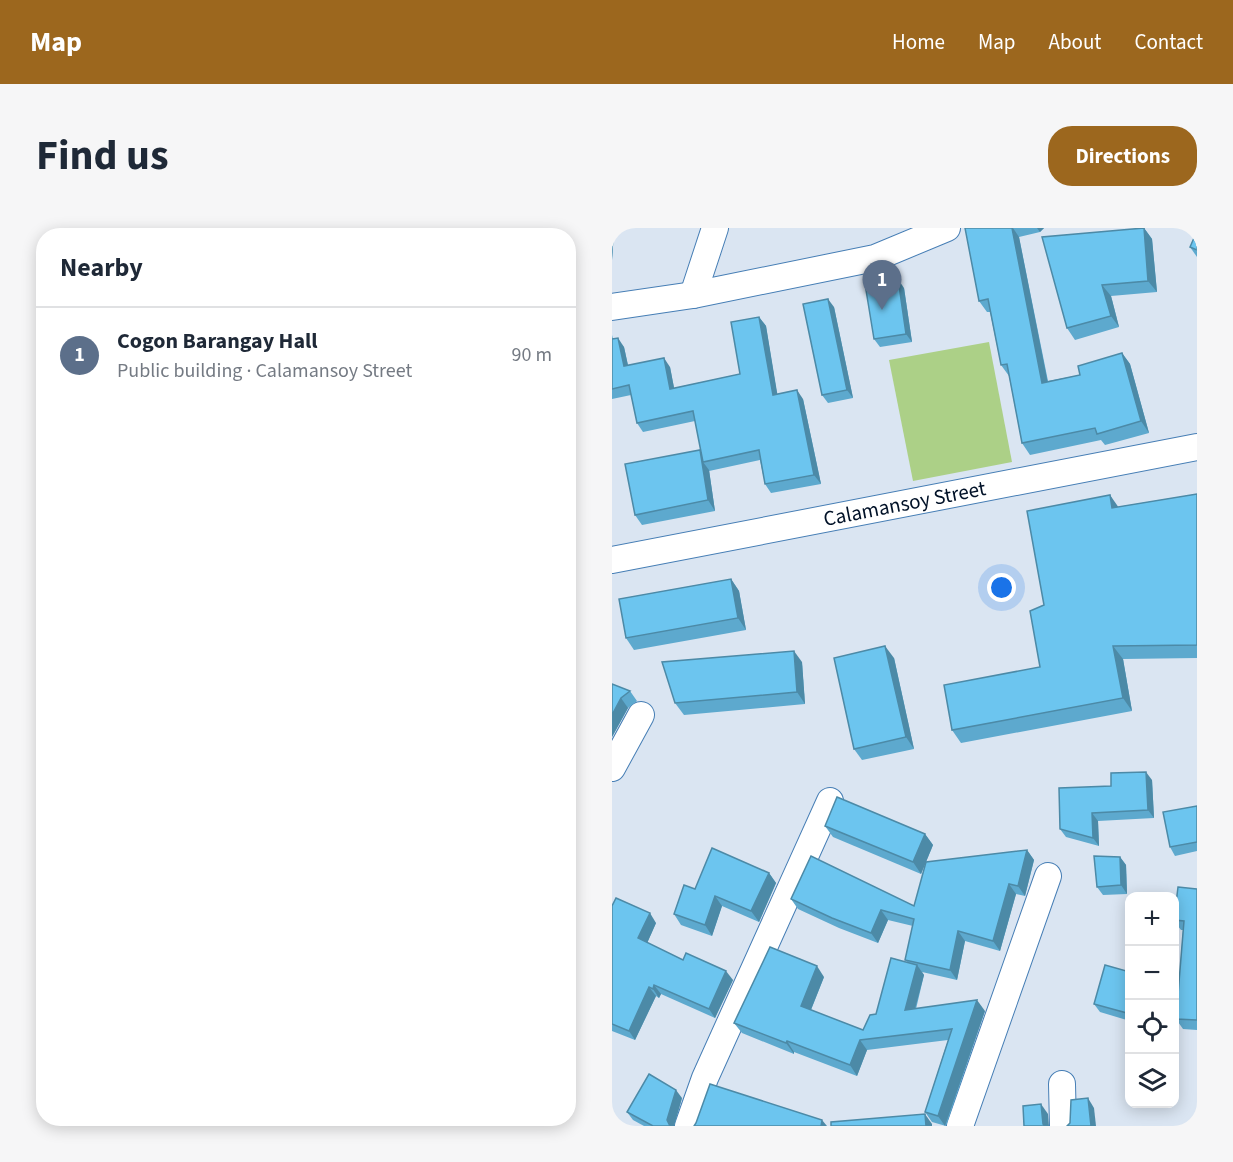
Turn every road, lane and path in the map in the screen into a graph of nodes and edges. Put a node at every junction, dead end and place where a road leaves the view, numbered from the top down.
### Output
1 (715, 228) edge
2 (947, 228) edge
3 (693, 295) junction
4 (612, 307) edge
5 (1197, 447) edge
6 (612, 560) edge
7 (641, 715) dead end
8 (612, 768) edge
9 (830, 801) dead end
10 (1048, 876) dead end
11 (1062, 1084) dead end
12 (688, 1126) edge
13 (960, 1126) edge
14 (1063, 1126) edge

1 - 3 street
2 - 3 street
3 - 4 street
5 - 6 street, Calamansoy Street
7 - 8 street
9 - 12 street
10 - 13 street
11 - 14 street

